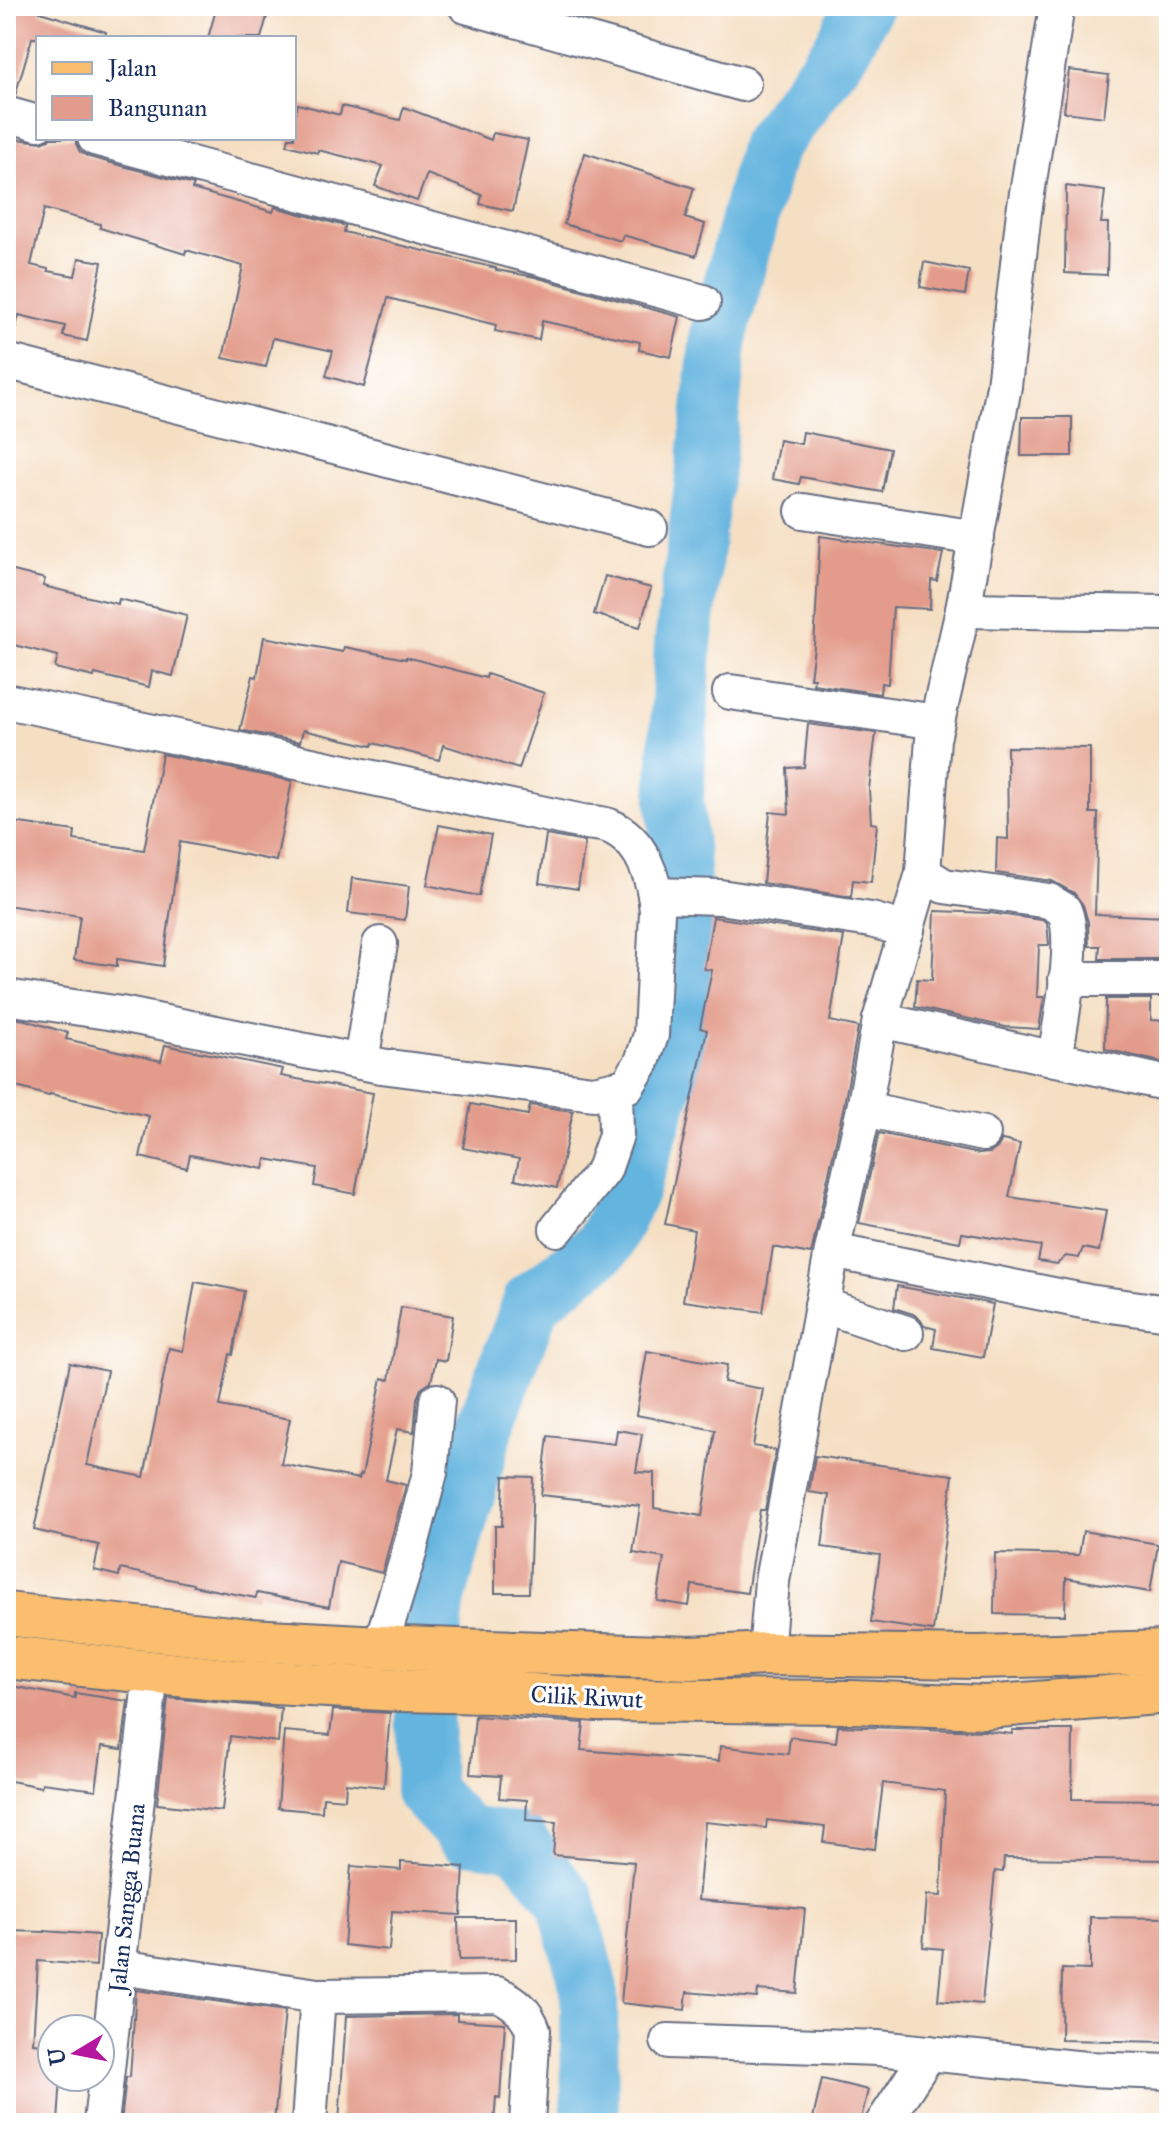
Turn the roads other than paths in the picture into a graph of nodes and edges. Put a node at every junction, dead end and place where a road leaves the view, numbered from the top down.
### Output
1 (466, 6) edge
2 (1057, 6) edge
3 (743, 84) dead end
4 (6, 114) edge
5 (36, 122) edge
6 (102, 140) edge
7 (703, 302) dead end
8 (6, 361) edge
9 (803, 511) dead end
10 (650, 528) dead end
11 (977, 538) junction
12 (963, 610) junction
13 (1169, 613) edge
14 (730, 692) dead end
15 (6, 701) edge
16 (937, 722) junction
17 (923, 873) junction
18 (663, 895) junction
19 (907, 930) junction
20 (380, 944) dead end
21 (1066, 979) junction
22 (1169, 979) edge
23 (6, 997) edge
24 (880, 1020) junction
25 (1055, 1059) junction
26 (361, 1062) junction
27 (1169, 1084) edge
28 (615, 1089) junction
29 (864, 1109) junction
30 (983, 1134) dead end
31 (557, 1229) dead end
32 (832, 1251) junction
33 (822, 1305) junction
34 (1169, 1313) edge
35 (906, 1333) dead end
36 (437, 1401) dead end
37 (23, 1616) edge
38 (389, 1647) junction
39 (1169, 1652) edge
40 (595, 1654) junction
41 (766, 1654) junction
42 (23, 1659) edge
43 (151, 1673) junction
44 (1169, 1692) edge
45 (598, 1700) junction
46 (119, 1967) junction
47 (318, 1996) junction
48 (668, 2041) dead end
49 (929, 2053) junction
50 (1169, 2072) edge
51 (101, 2123) edge
52 (309, 2123) edge
53 (527, 2123) edge
54 (883, 2123) edge

1 - 3 street
2 - 11 street
4 - 5 street
6 - 7 street
8 - 10 street
9 - 11 street
11 - 12 street
12 - 13 street
12 - 16 street
14 - 16 street
15 - 18 street
16 - 17 street
17 - 19 street
17 - 21 street
18 - 19 street
18 - 28 street
19 - 24 street
20 - 26 street
21 - 22 street
21 - 25 street
23 - 26 street
24 - 25 street
24 - 29 street
25 - 27 street
26 - 28 street
28 - 31 street
29 - 30 street
29 - 32 street
32 - 33 street
32 - 34 street
33 - 35 street
33 - 41 street
36 - 38 street
37 - 38 main road, Cilik Riwut
37 - 42 main road
38 - 40 main road, Cilik Riwut
39 - 41 main road, Cilik Riwut
40 - 41 main road, Cilik Riwut
40 - 45 main road
42 - 43 main road, Cilik Riwut
43 - 45 main road, Cilik Riwut
43 - 46 street, Jalan Sangga Buana
44 - 45 main road, Cilik Riwut
46 - 47 street
46 - 51 street, Jalan Sangga Buana
47 - 52 street
47 - 53 street
48 - 49 street
49 - 50 street
49 - 54 street

